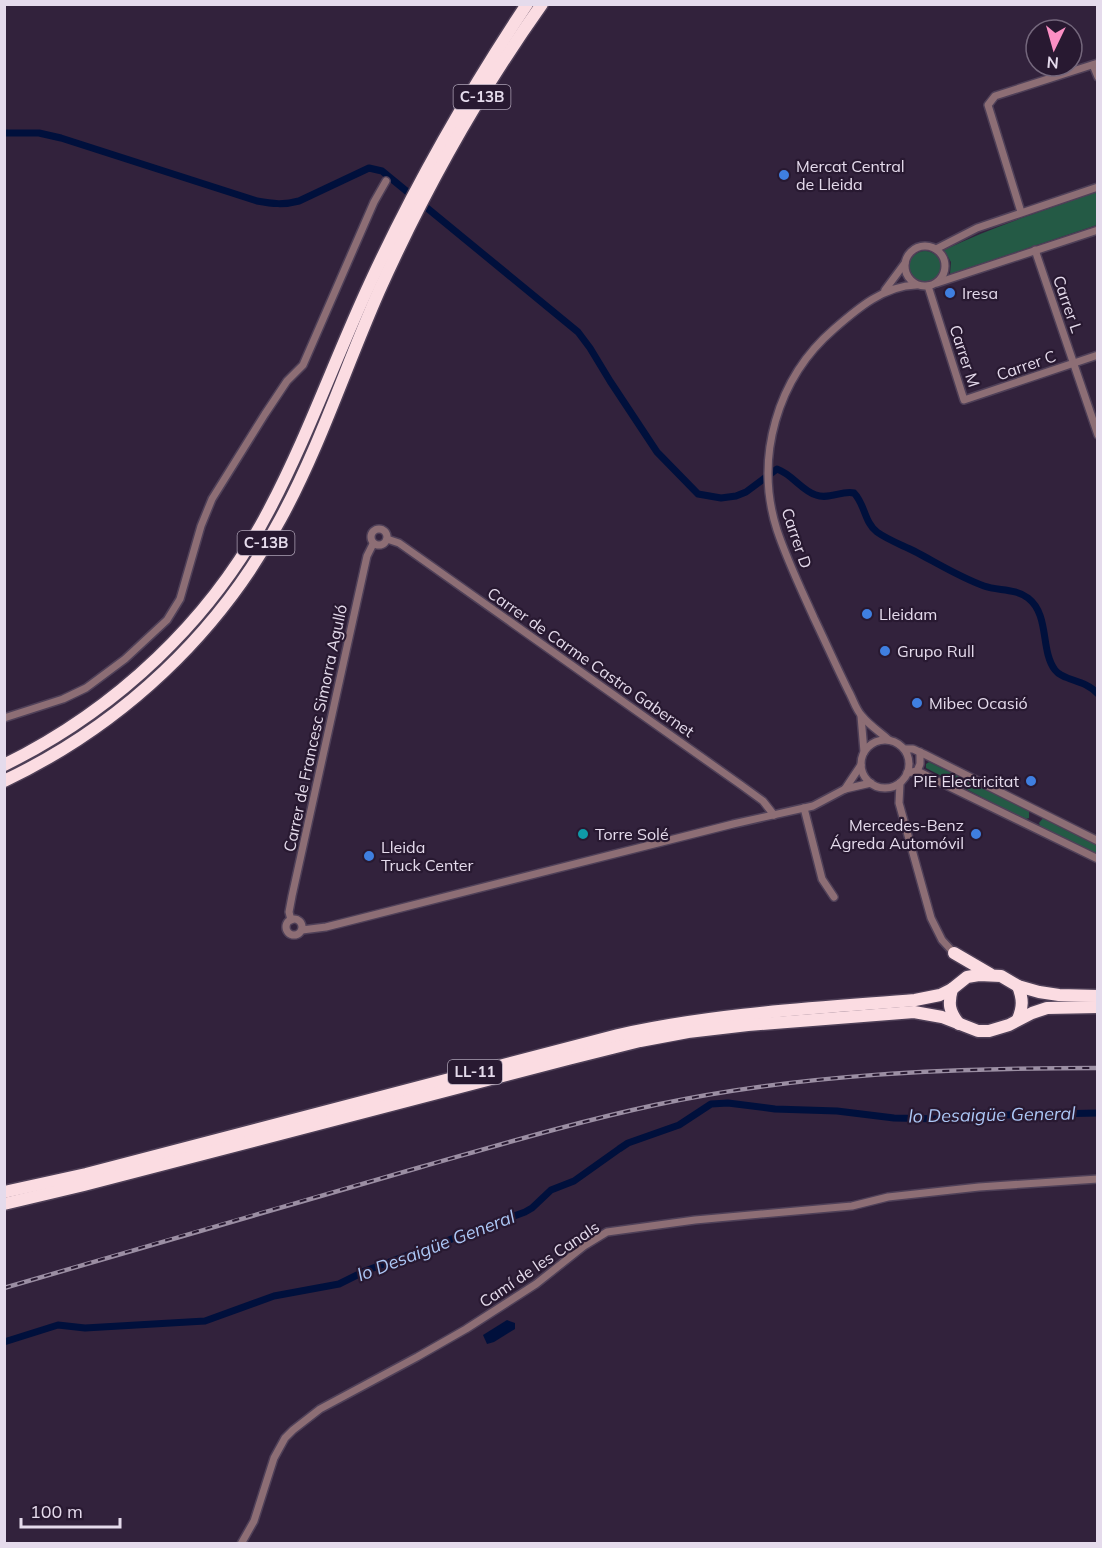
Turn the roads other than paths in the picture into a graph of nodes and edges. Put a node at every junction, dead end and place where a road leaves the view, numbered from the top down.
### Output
1 (527, 4) edge
2 (542, 4) edge
3 (1095, 64) edge
4 (1098, 77) edge
5 (386, 181) dead end
6 (1098, 187) edge
7 (423, 189) junction
8 (1021, 212) junction
9 (410, 214) junction
10 (1098, 230) edge
11 (936, 249) junction
12 (1035, 250) junction
13 (905, 263) junction
14 (937, 283) junction
15 (916, 285) junction
16 (928, 286) junction
17 (884, 292) junction
18 (1098, 355) edge
19 (1074, 362) junction
20 (964, 400) joint
21 (1098, 435) edge
22 (387, 539) junction
23 (373, 544) junction
24 (861, 716) junction
25 (4, 718) edge
26 (889, 740) junction
27 (904, 749) junction
28 (864, 752) junction
29 (920, 752) junction
30 (4, 765) edge
31 (861, 765) junction
32 (917, 771) junction
33 (908, 773) junction
34 (4, 781) edge
35 (871, 783) junction
36 (900, 783) junction
37 (882, 788) junction
38 (845, 789) junction
39 (899, 803) junction
40 (804, 808) junction
41 (1038, 811) junction
42 (774, 815) junction
43 (1031, 826) junction
44 (1098, 841) edge
45 (1098, 859) edge
46 (834, 897) dead end
47 (291, 920) junction
48 (302, 930) junction
49 (954, 953) junction
50 (991, 974) junction
51 (955, 986) junction
52 (1018, 987) junction
53 (1098, 996) edge
54 (1098, 1007) edge
55 (1018, 1019) junction
56 (958, 1023) junction
57 (1098, 1179) edge
58 (4, 1192) edge
59 (4, 1204) edge
60 (241, 1544) edge

1 - 7 highway, C-13B
2 - 7 highway, C-13B
3 - 4 street
3 - 8 street
5 - 25 street
6 - 8 street
7 - 9 highway, C-13B
8 - 11 street
9 - 30 highway, C-13B
9 - 34 highway, C-13B
10 - 12 street
11 - 13 street
11 - 14 street
12 - 14 street
12 - 19 street, Carrer L
13 - 15 street
13 - 17 street, Carrer D
14 - 16 street
15 - 16 street
15 - 17 street, Carrer D
16 - 20 street, Carrer M
17 - 24 street, Carrer D
18 - 19 street, Carrer C
19 - 20 street, Carrer C
19 - 21 street, Carrer L
22 - 23 street
22 - 23 street
22 - 42 street, Carrer de Carme Castro Gabernet
23 - 47 street, Carrer de Francesc Simorra Agulló
24 - 26 street, Carrer D
24 - 28 street, Carrer D
26 - 27 street
26 - 28 street
27 - 29 street
27 - 33 street
28 - 31 street
29 - 32 street
29 - 41 street
31 - 35 street
31 - 38 street
32 - 33 street
32 - 43 street
33 - 36 street
35 - 37 street
35 - 38 street
36 - 37 street
36 - 39 street
37 - 39 street
38 - 40 street
39 - 49 street
40 - 42 street
40 - 46 street
41 - 43 street
41 - 44 street
42 - 48 street
43 - 45 street
47 - 48 street
47 - 48 street
49 - 50 highway
49 - 51 highway
50 - 51 highway, LL-11
50 - 52 highway
51 - 56 highway
51 - 58 highway, LL-11
52 - 53 highway
52 - 55 highway
54 - 55 highway, LL-11
55 - 56 highway, LL-11
56 - 59 highway, LL-11
57 - 60 street, Camí de les Canals

